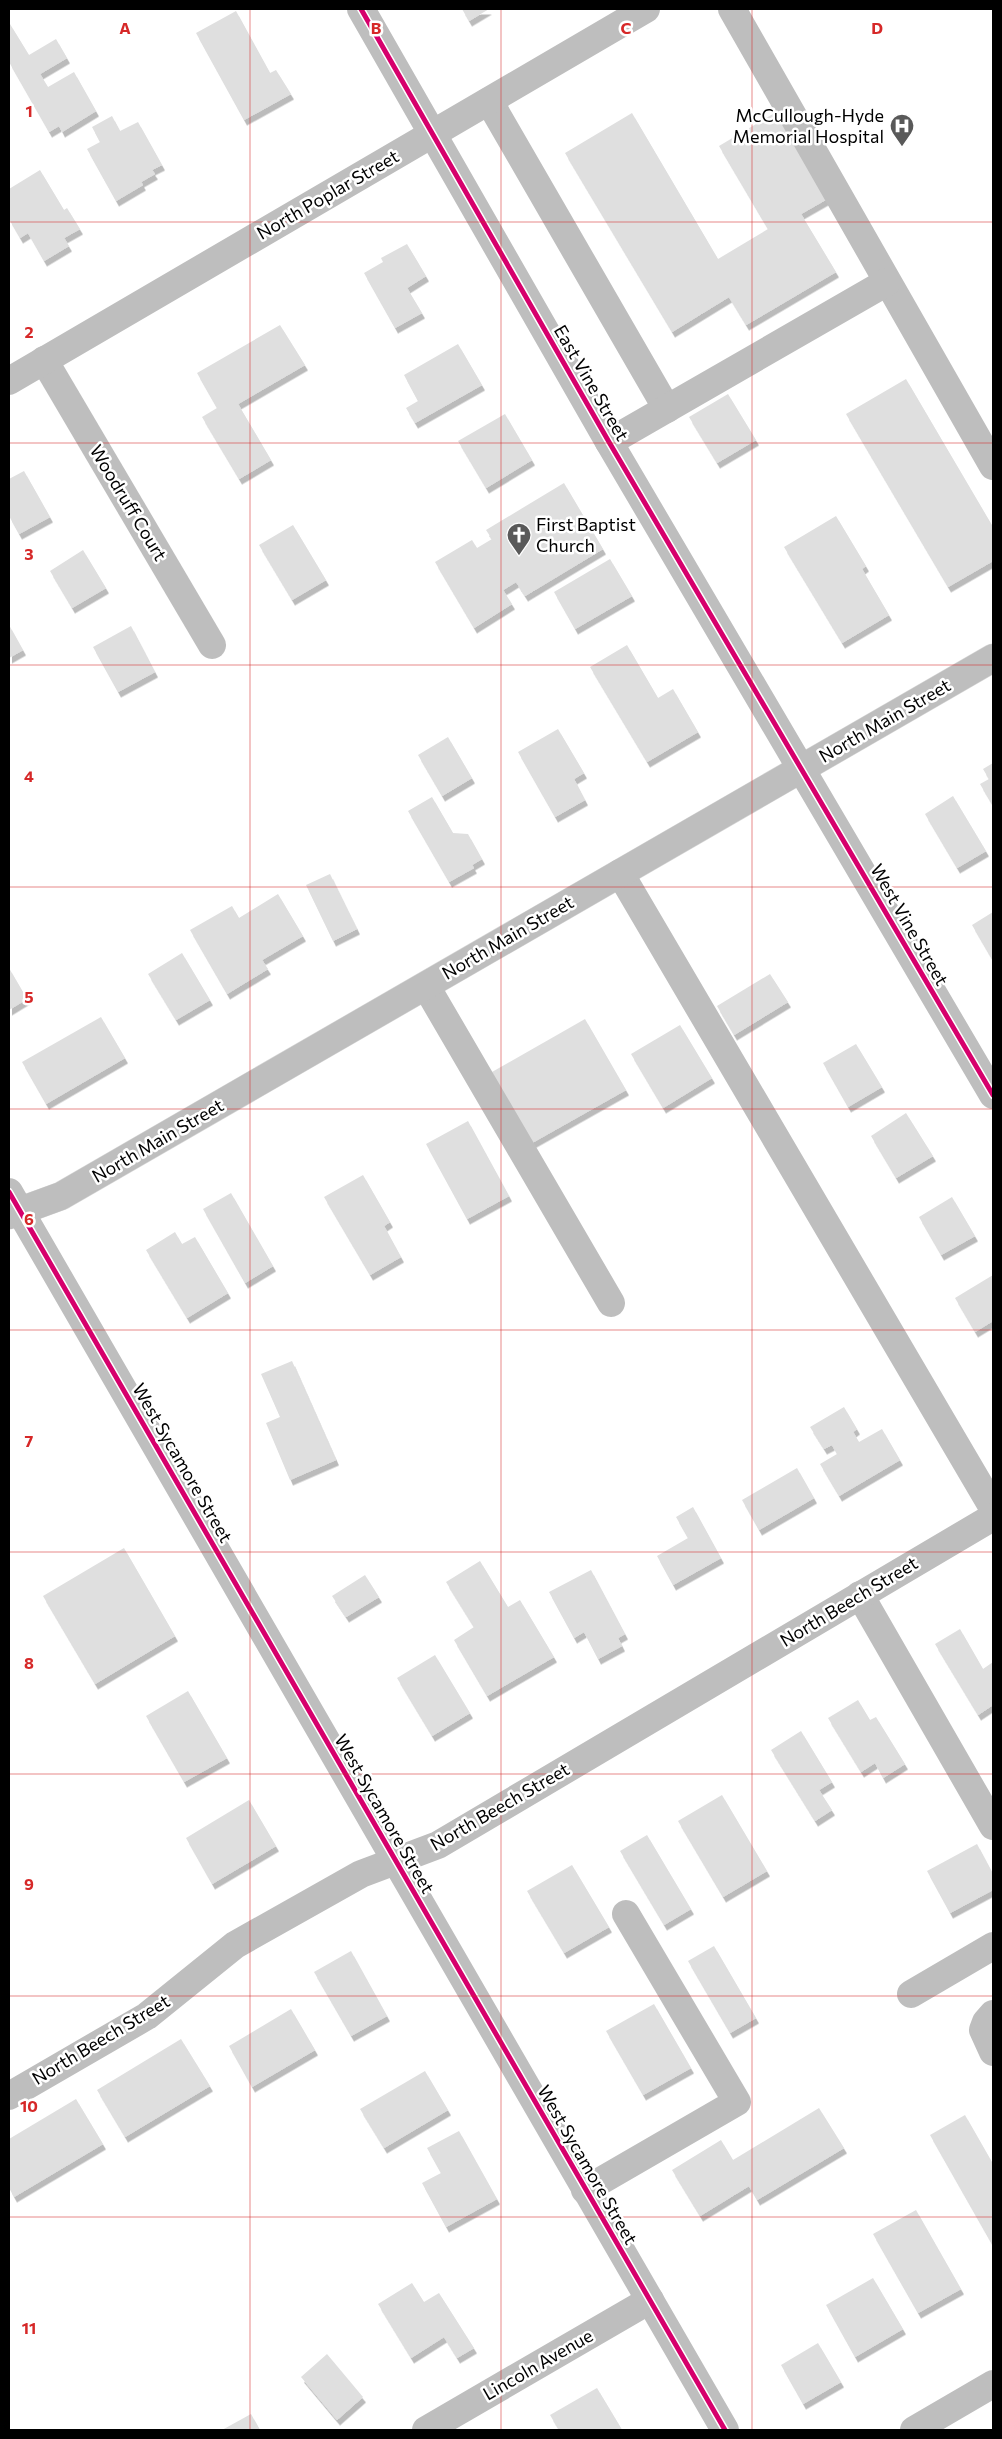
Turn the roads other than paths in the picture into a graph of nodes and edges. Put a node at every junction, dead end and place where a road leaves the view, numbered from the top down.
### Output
1 (361, 9) edge
2 (646, 9) edge
3 (732, 9) edge
4 (489, 101) junction
5 (434, 134) junction
6 (887, 282) junction
7 (44, 360) junction
8 (9, 381) edge
9 (666, 409) junction
10 (609, 442) junction
11 (993, 466) edge
12 (212, 645) dead end
13 (993, 658) edge
14 (802, 769) junction
15 (620, 873) junction
16 (426, 986) junction
17 (993, 1093) edge
18 (12, 1206) edge
19 (611, 1303) dead end
20 (993, 1508) edge
21 (993, 1517) edge
22 (860, 1594) junction
23 (993, 1826) edge
24 (396, 1861) junction
25 (626, 1914) dead end
26 (993, 1946) edge
27 (912, 1994) dead end
28 (993, 2014) edge
29 (993, 2052) edge
30 (9, 2096) edge
31 (585, 2190) junction
32 (650, 2300) junction
33 (993, 2384) edge
34 (426, 2430) edge
35 (725, 2430) edge
36 (914, 2430) edge

1 - 5 street, East Vine Street
2 - 4 street, North Poplar Street
3 - 6 street
4 - 5 street, North Poplar Street
4 - 9 street
5 - 7 street, North Poplar Street
5 - 10 street, East Vine Street
6 - 9 street
6 - 11 street
7 - 8 street, North Poplar Street
7 - 12 street, Woodruff Court
9 - 10 street
10 - 14 street, East Vine Street
13 - 14 street, North Main Street
14 - 15 street, North Main Street
14 - 17 street, West Vine Street
15 - 16 street, North Main Street
15 - 20 street
16 - 18 street, North Main Street
16 - 19 street
18 - 24 street, West Sycamore Street
21 - 22 street, North Beech Street
22 - 23 street
22 - 24 street, North Beech Street
24 - 30 street, North Beech Street
24 - 31 street, West Sycamore Street
25 - 31 street
26 - 27 street
28 - 29 street
31 - 32 street, West Sycamore Street
32 - 34 street, Lincoln Avenue
32 - 35 street, West Sycamore Street
33 - 36 street

